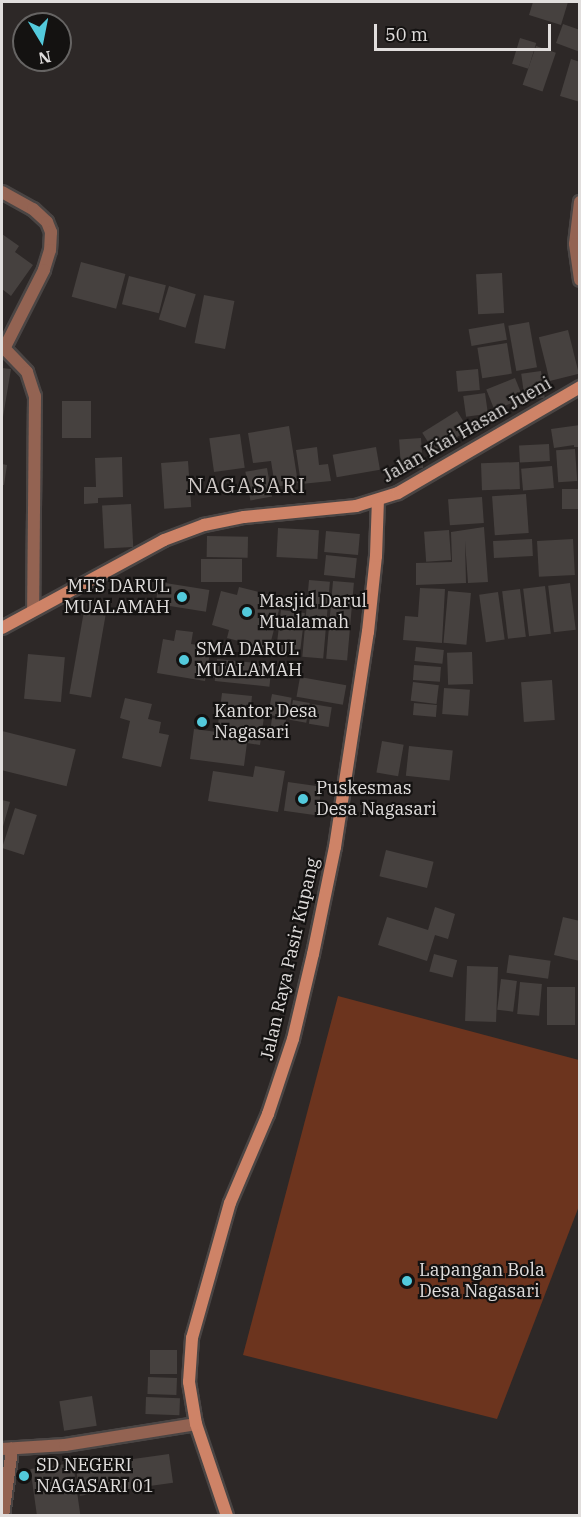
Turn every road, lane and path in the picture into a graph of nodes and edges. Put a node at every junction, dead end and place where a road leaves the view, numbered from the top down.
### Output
1 (2, 192) edge
2 (579, 202) edge
3 (579, 280) edge
4 (3, 346) edge
5 (579, 387) edge
6 (378, 500) junction
7 (33, 609) junction
8 (2, 628) edge
9 (196, 1424) junction
10 (7, 1449) edge
11 (3, 1515) edge
12 (227, 1515) edge

1 - 4 street
2 - 3 street
4 - 7 street
5 - 6 street, Jalan Kiai Hasan Jueni
6 - 7 street, Jalan Kiai Hasan Jueni
6 - 9 street, Jalan Raya Pasir Kupang
7 - 8 street, Jalan Kiai Hasan Jueni
9 - 10 street
9 - 12 street, Jalan Raya Pasir Kupang
10 - 11 street

